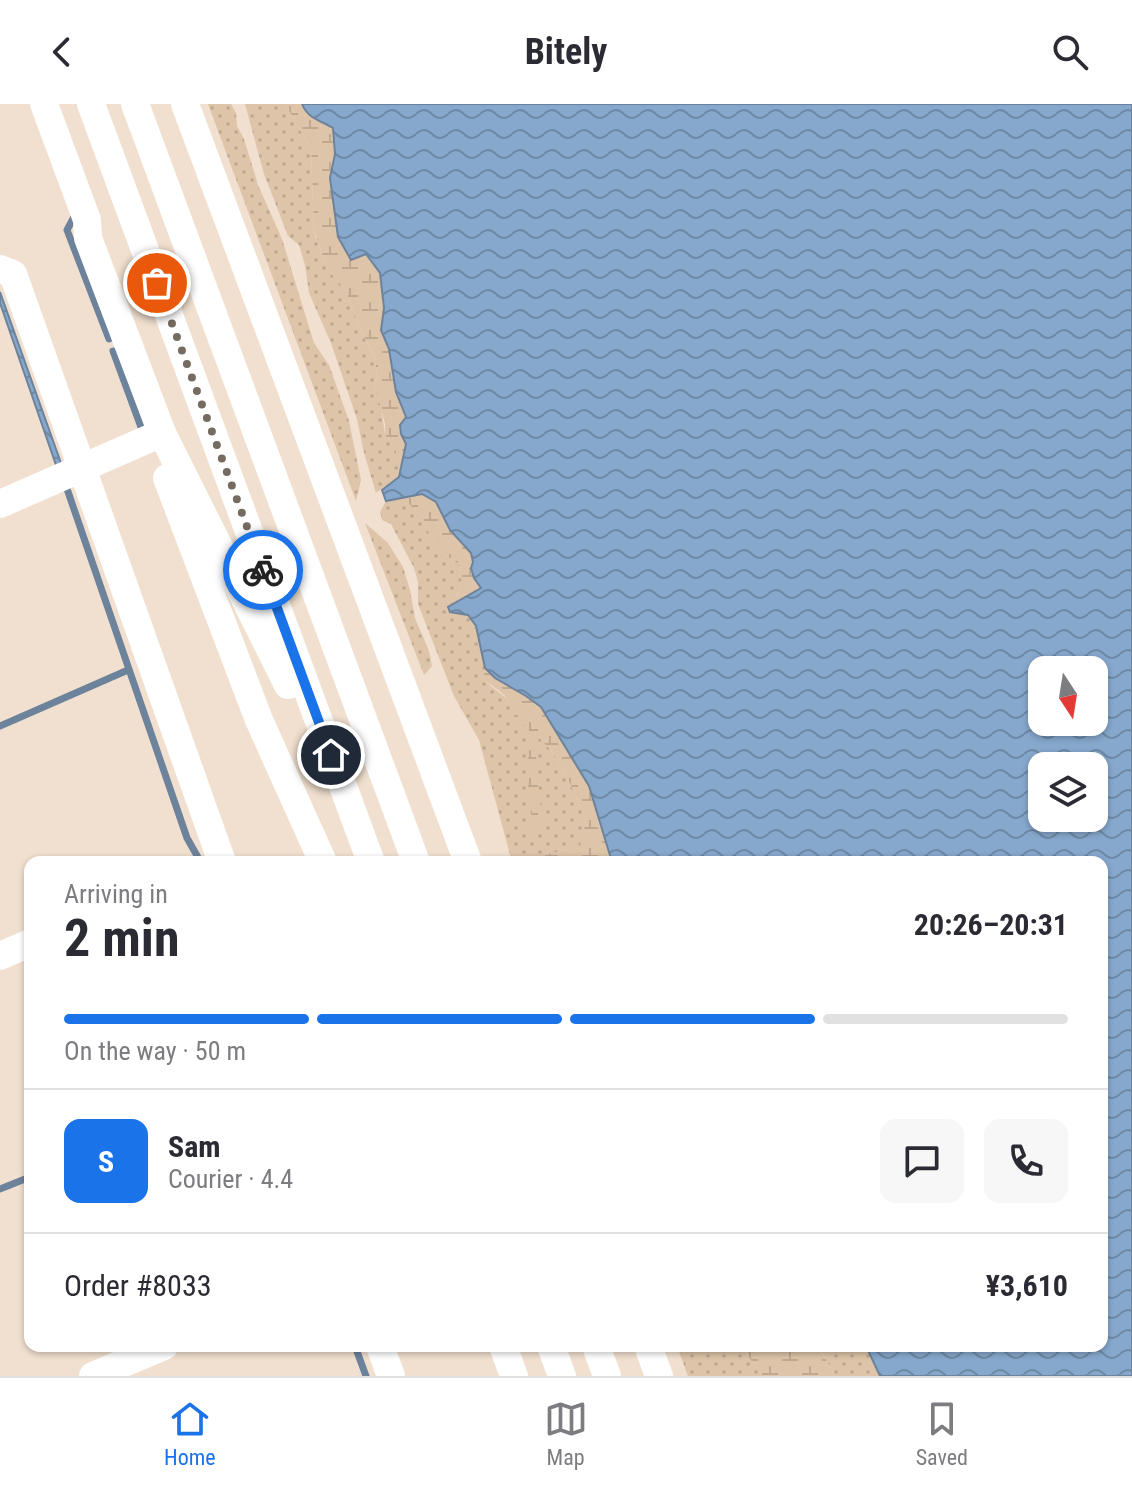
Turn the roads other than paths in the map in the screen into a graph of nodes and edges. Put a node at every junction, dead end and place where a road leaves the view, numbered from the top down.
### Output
1 (44, 104) edge
2 (91, 104) edge
3 (135, 104) edge
4 (185, 104) edge
5 (0, 269) edge
6 (157, 436) junction
7 (69, 474) junction
8 (0, 504) edge
9 (311, 702) junction
10 (218, 856) edge
11 (321, 856) edge
12 (369, 856) edge
13 (414, 856) edge
14 (466, 856) edge
15 (24, 946) edge
16 (0, 956) edge
17 (150, 1352) edge
18 (382, 1352) edge
19 (505, 1352) edge
20 (553, 1352) edge
21 (598, 1352) edge
22 (650, 1352) edge
23 (93, 1376) edge
24 (391, 1376) edge
25 (514, 1376) edge
26 (562, 1376) edge
27 (607, 1376) edge
28 (659, 1376) edge

1 - 6 street
2 - 9 street
3 - 13 street
4 - 14 street
5 - 7 street
6 - 7 street
6 - 9 street
6 - 11 street
7 - 8 street
7 - 10 street
9 - 12 street
15 - 16 street
17 - 23 street
18 - 24 street
19 - 25 street
20 - 26 street
21 - 27 street
22 - 28 street

